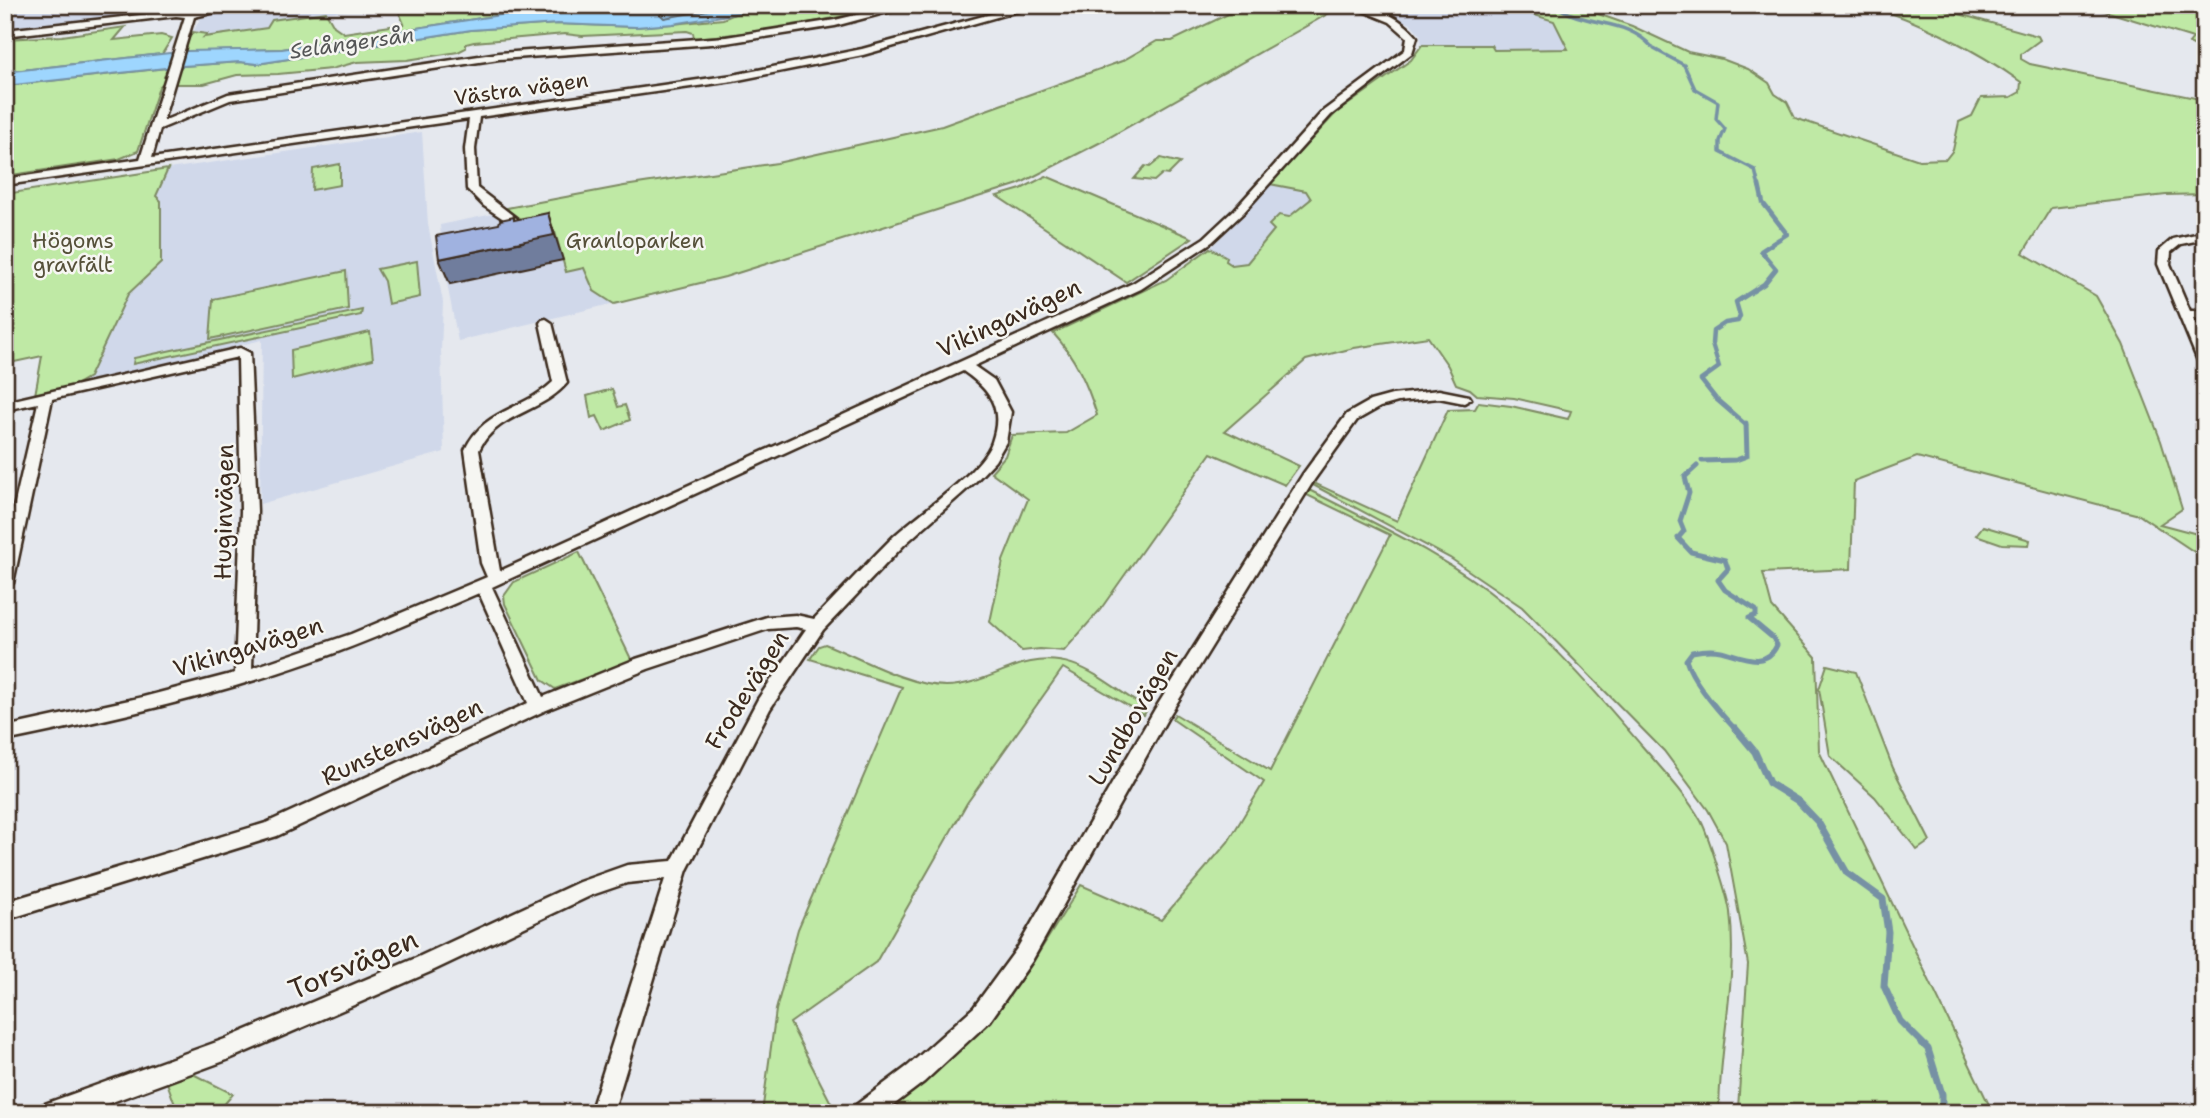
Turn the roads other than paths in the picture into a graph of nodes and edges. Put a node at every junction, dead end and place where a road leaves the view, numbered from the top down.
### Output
1 (242, 5) edge
2 (910, 5) edge
3 (1035, 5) edge
4 (1352, 5) edge
5 (191, 9) edge
6 (5, 33) edge
7 (474, 115) junction
8 (154, 128) junction
9 (145, 162) junction
10 (5, 182) edge
11 (533, 235) edge
12 (2205, 235) edge
13 (2184, 314) junction
14 (2205, 316) edge
15 (546, 323) dead end
16 (2205, 361) edge
17 (965, 366) junction
18 (46, 396) junction
19 (1464, 399) dead end
20 (5, 406) edge
21 (489, 582) junction
22 (5, 583) edge
23 (817, 626) junction
24 (245, 677) junction
25 (538, 706) junction
26 (5, 734) edge
27 (678, 869) junction
28 (5, 911) edge
29 (50, 1113) edge
30 (601, 1113) edge
31 (864, 1113) edge

1 - 5 street
2 - 8 street
3 - 7 street, Västra vägen
4 - 17 street, Vikingavägen
5 - 6 street
5 - 8 street
7 - 9 street, Västra vägen
7 - 11 street
8 - 9 street
9 - 10 street, Västra vägen
12 - 13 street
13 - 14 street
13 - 16 street
15 - 21 street
17 - 21 street, Vikingavägen
17 - 23 street, Frodevägen
18 - 20 street
18 - 22 street
18 - 24 street, Huginvägen
19 - 31 street, Lundbovägen
21 - 24 street, Vikingavägen
21 - 25 street
23 - 25 street, Runstensvägen
23 - 27 street, Frodevägen
24 - 26 street, Vikingavägen
25 - 28 street, Runstensvägen
27 - 29 street, Torsvägen
27 - 30 street, Frodevägen

